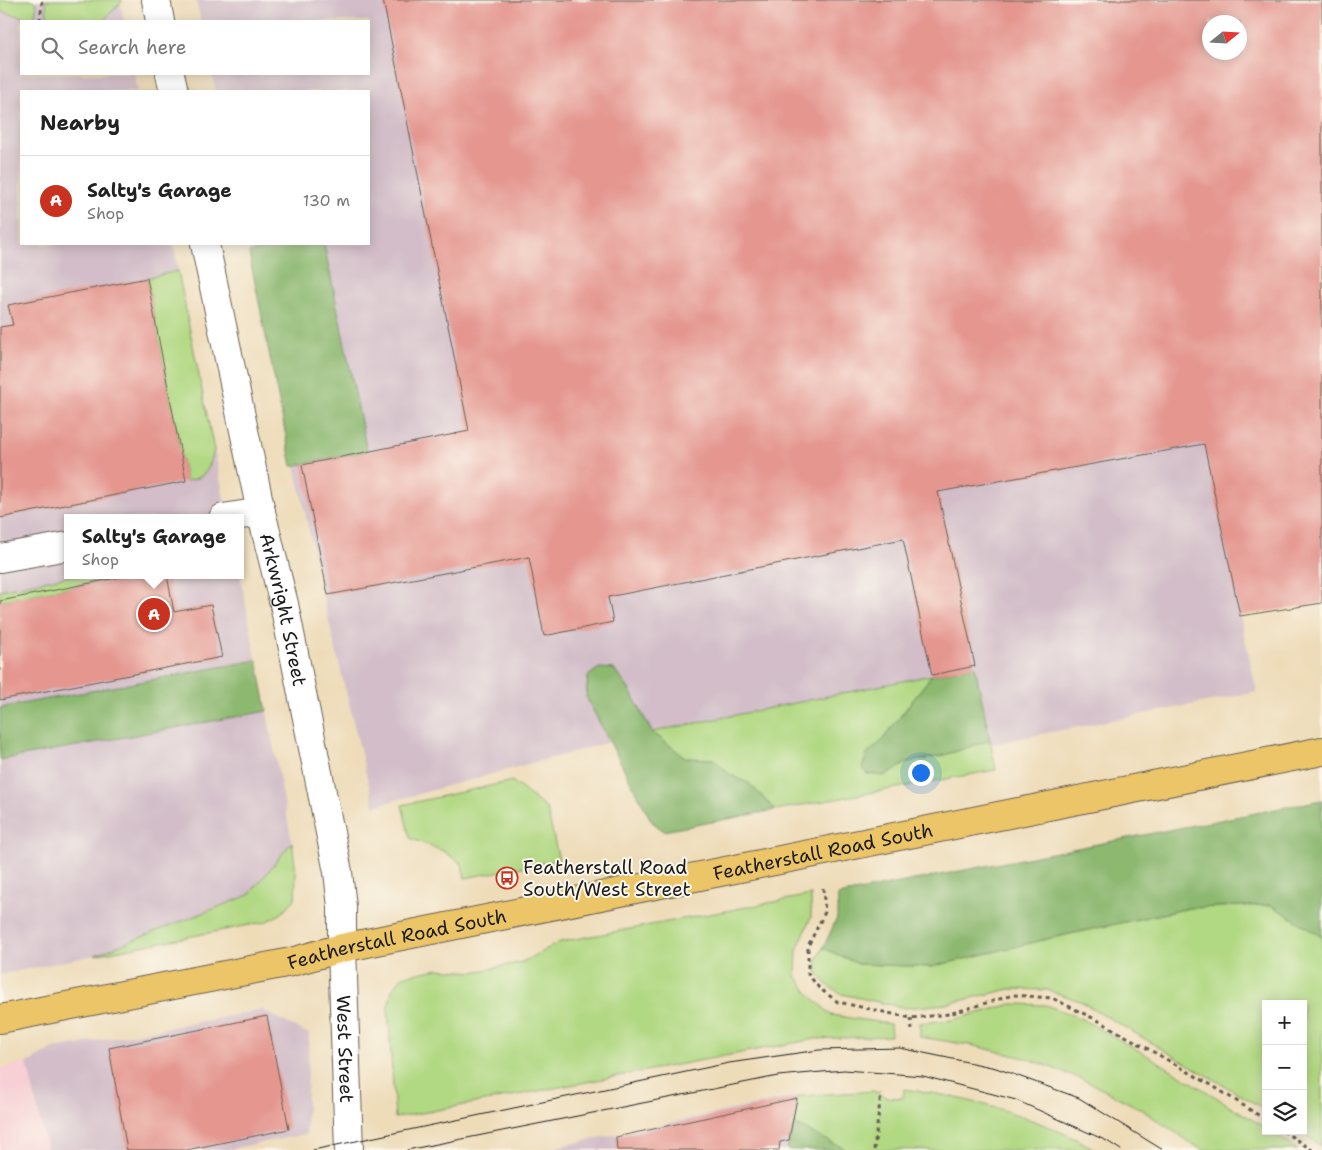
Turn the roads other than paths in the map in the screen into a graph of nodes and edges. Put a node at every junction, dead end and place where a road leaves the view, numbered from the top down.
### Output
1 (156, 0) edge
2 (160, 20) edge
3 (170, 75) edge
4 (174, 90) edge
5 (206, 245) edge
6 (261, 512) junction
7 (244, 515) edge
8 (64, 547) edge
9 (0, 558) edge
10 (1322, 751) edge
11 (342, 948) junction
12 (0, 1019) edge
13 (348, 1150) edge

1 - 2 street
3 - 4 street
5 - 6 street, Arkwright Street
6 - 7 street
6 - 11 street, Arkwright Street
8 - 9 street
10 - 11 main road, Featherstall Road South
11 - 12 main road, Featherstall Road South
11 - 13 street, West Street

